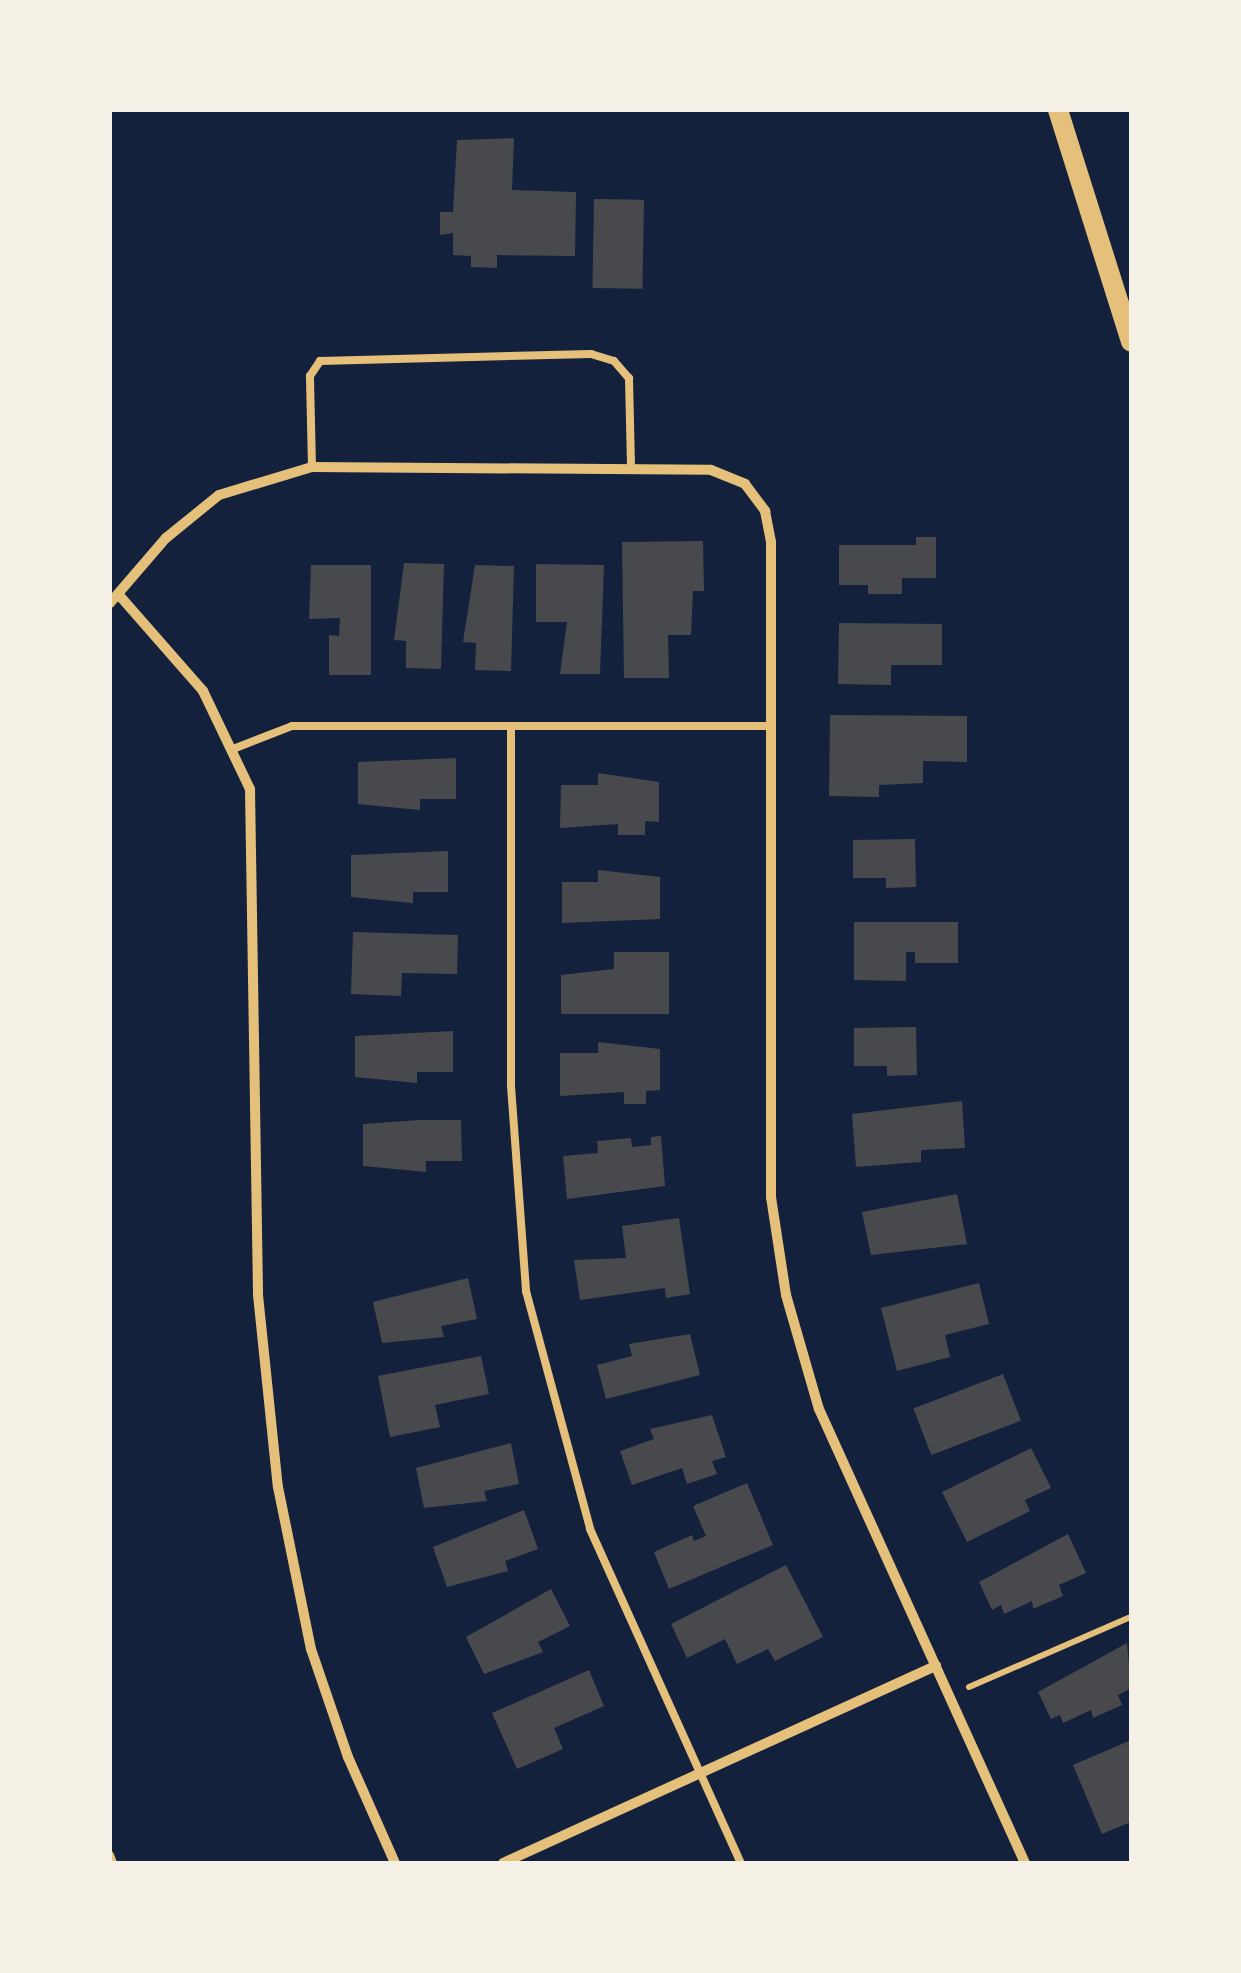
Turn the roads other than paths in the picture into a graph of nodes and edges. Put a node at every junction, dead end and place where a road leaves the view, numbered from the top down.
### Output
1 (1058, 110) edge
2 (1131, 342) edge
3 (312, 467) junction
4 (631, 469) junction
5 (114, 599) edge
6 (510, 726) junction
7 (769, 726) junction
8 (233, 749) junction
9 (936, 1666) junction
10 (700, 1773) junction
11 (110, 1855) edge
12 (113, 1863) edge
13 (395, 1863) edge
14 (504, 1863) edge
15 (741, 1863) edge
16 (1025, 1863) edge

1 - 2 main road
3 - 4 street
3 - 4 lane
3 - 5 street
4 - 7 street
5 - 8 street
6 - 7 lane
6 - 8 lane
6 - 10 lane
7 - 9 street
8 - 13 street
9 - 10 street
9 - 16 street
10 - 14 street
10 - 15 lane
11 - 12 lane

